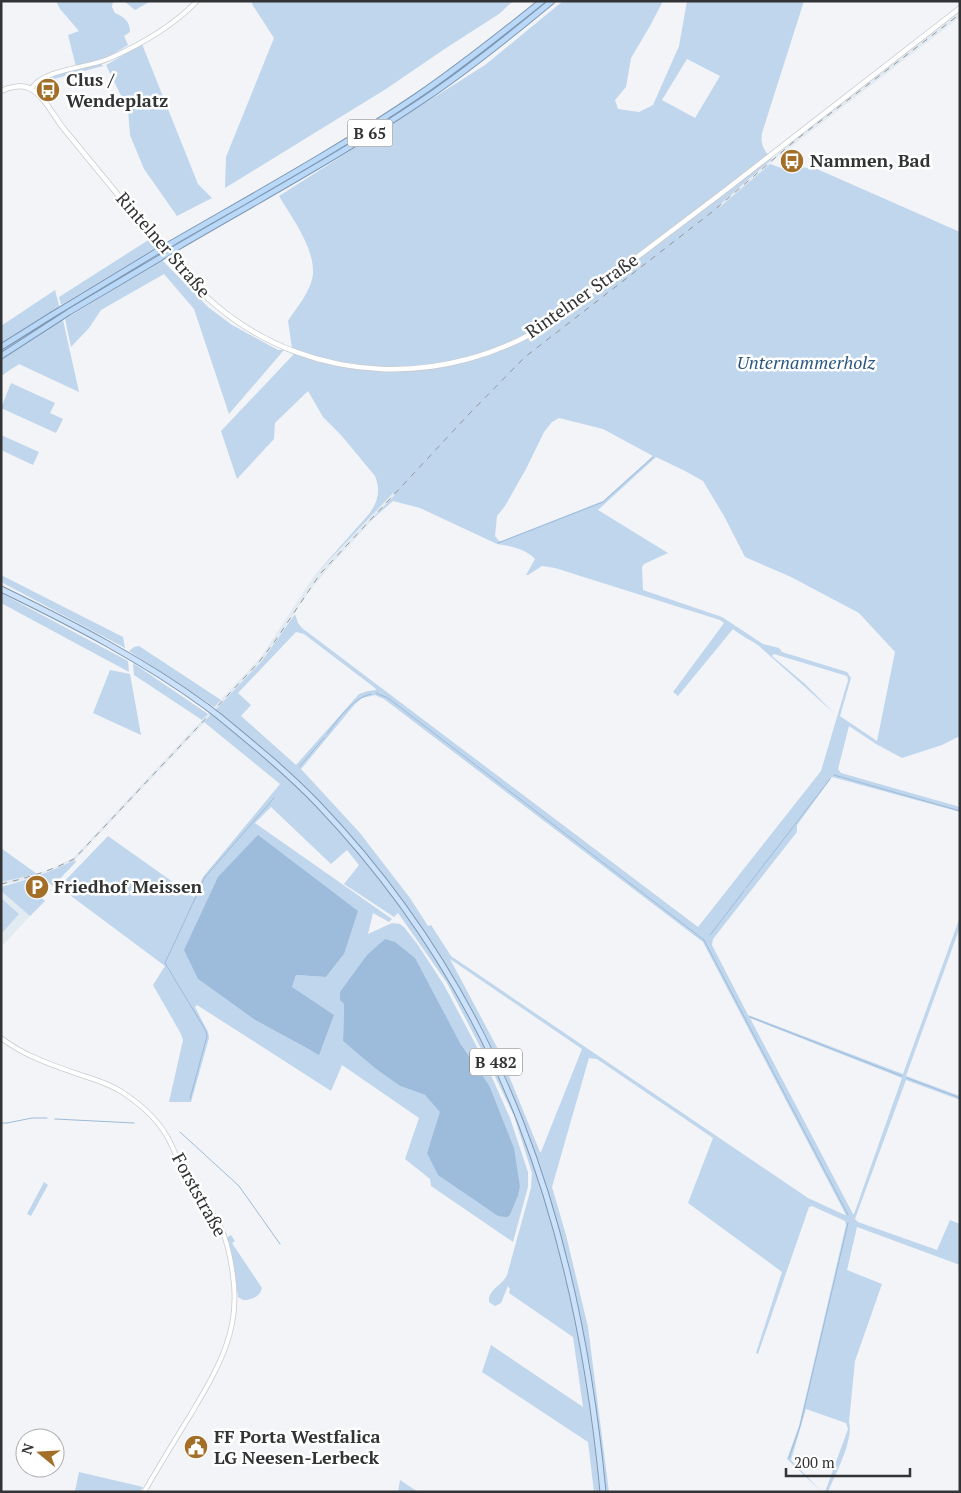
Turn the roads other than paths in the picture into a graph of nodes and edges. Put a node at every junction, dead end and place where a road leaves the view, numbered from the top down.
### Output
1 (198, 1) edge
2 (542, 1) edge
3 (552, 1) edge
4 (960, 8) edge
5 (31, 89) junction
6 (1, 90) edge
7 (1, 347) edge
8 (1, 356) edge
9 (1, 589) edge
10 (1, 1038) edge
11 (145, 1490) edge
12 (603, 1492) edge

1 - 5 street
2 - 7 highway, B 65, bridge
3 - 8 highway, B 65, bridge
4 - 5 main road, Rintelner Straße
5 - 6 main road
9 - 12 main road, B 482, bridge
10 - 11 street, Forststraße

